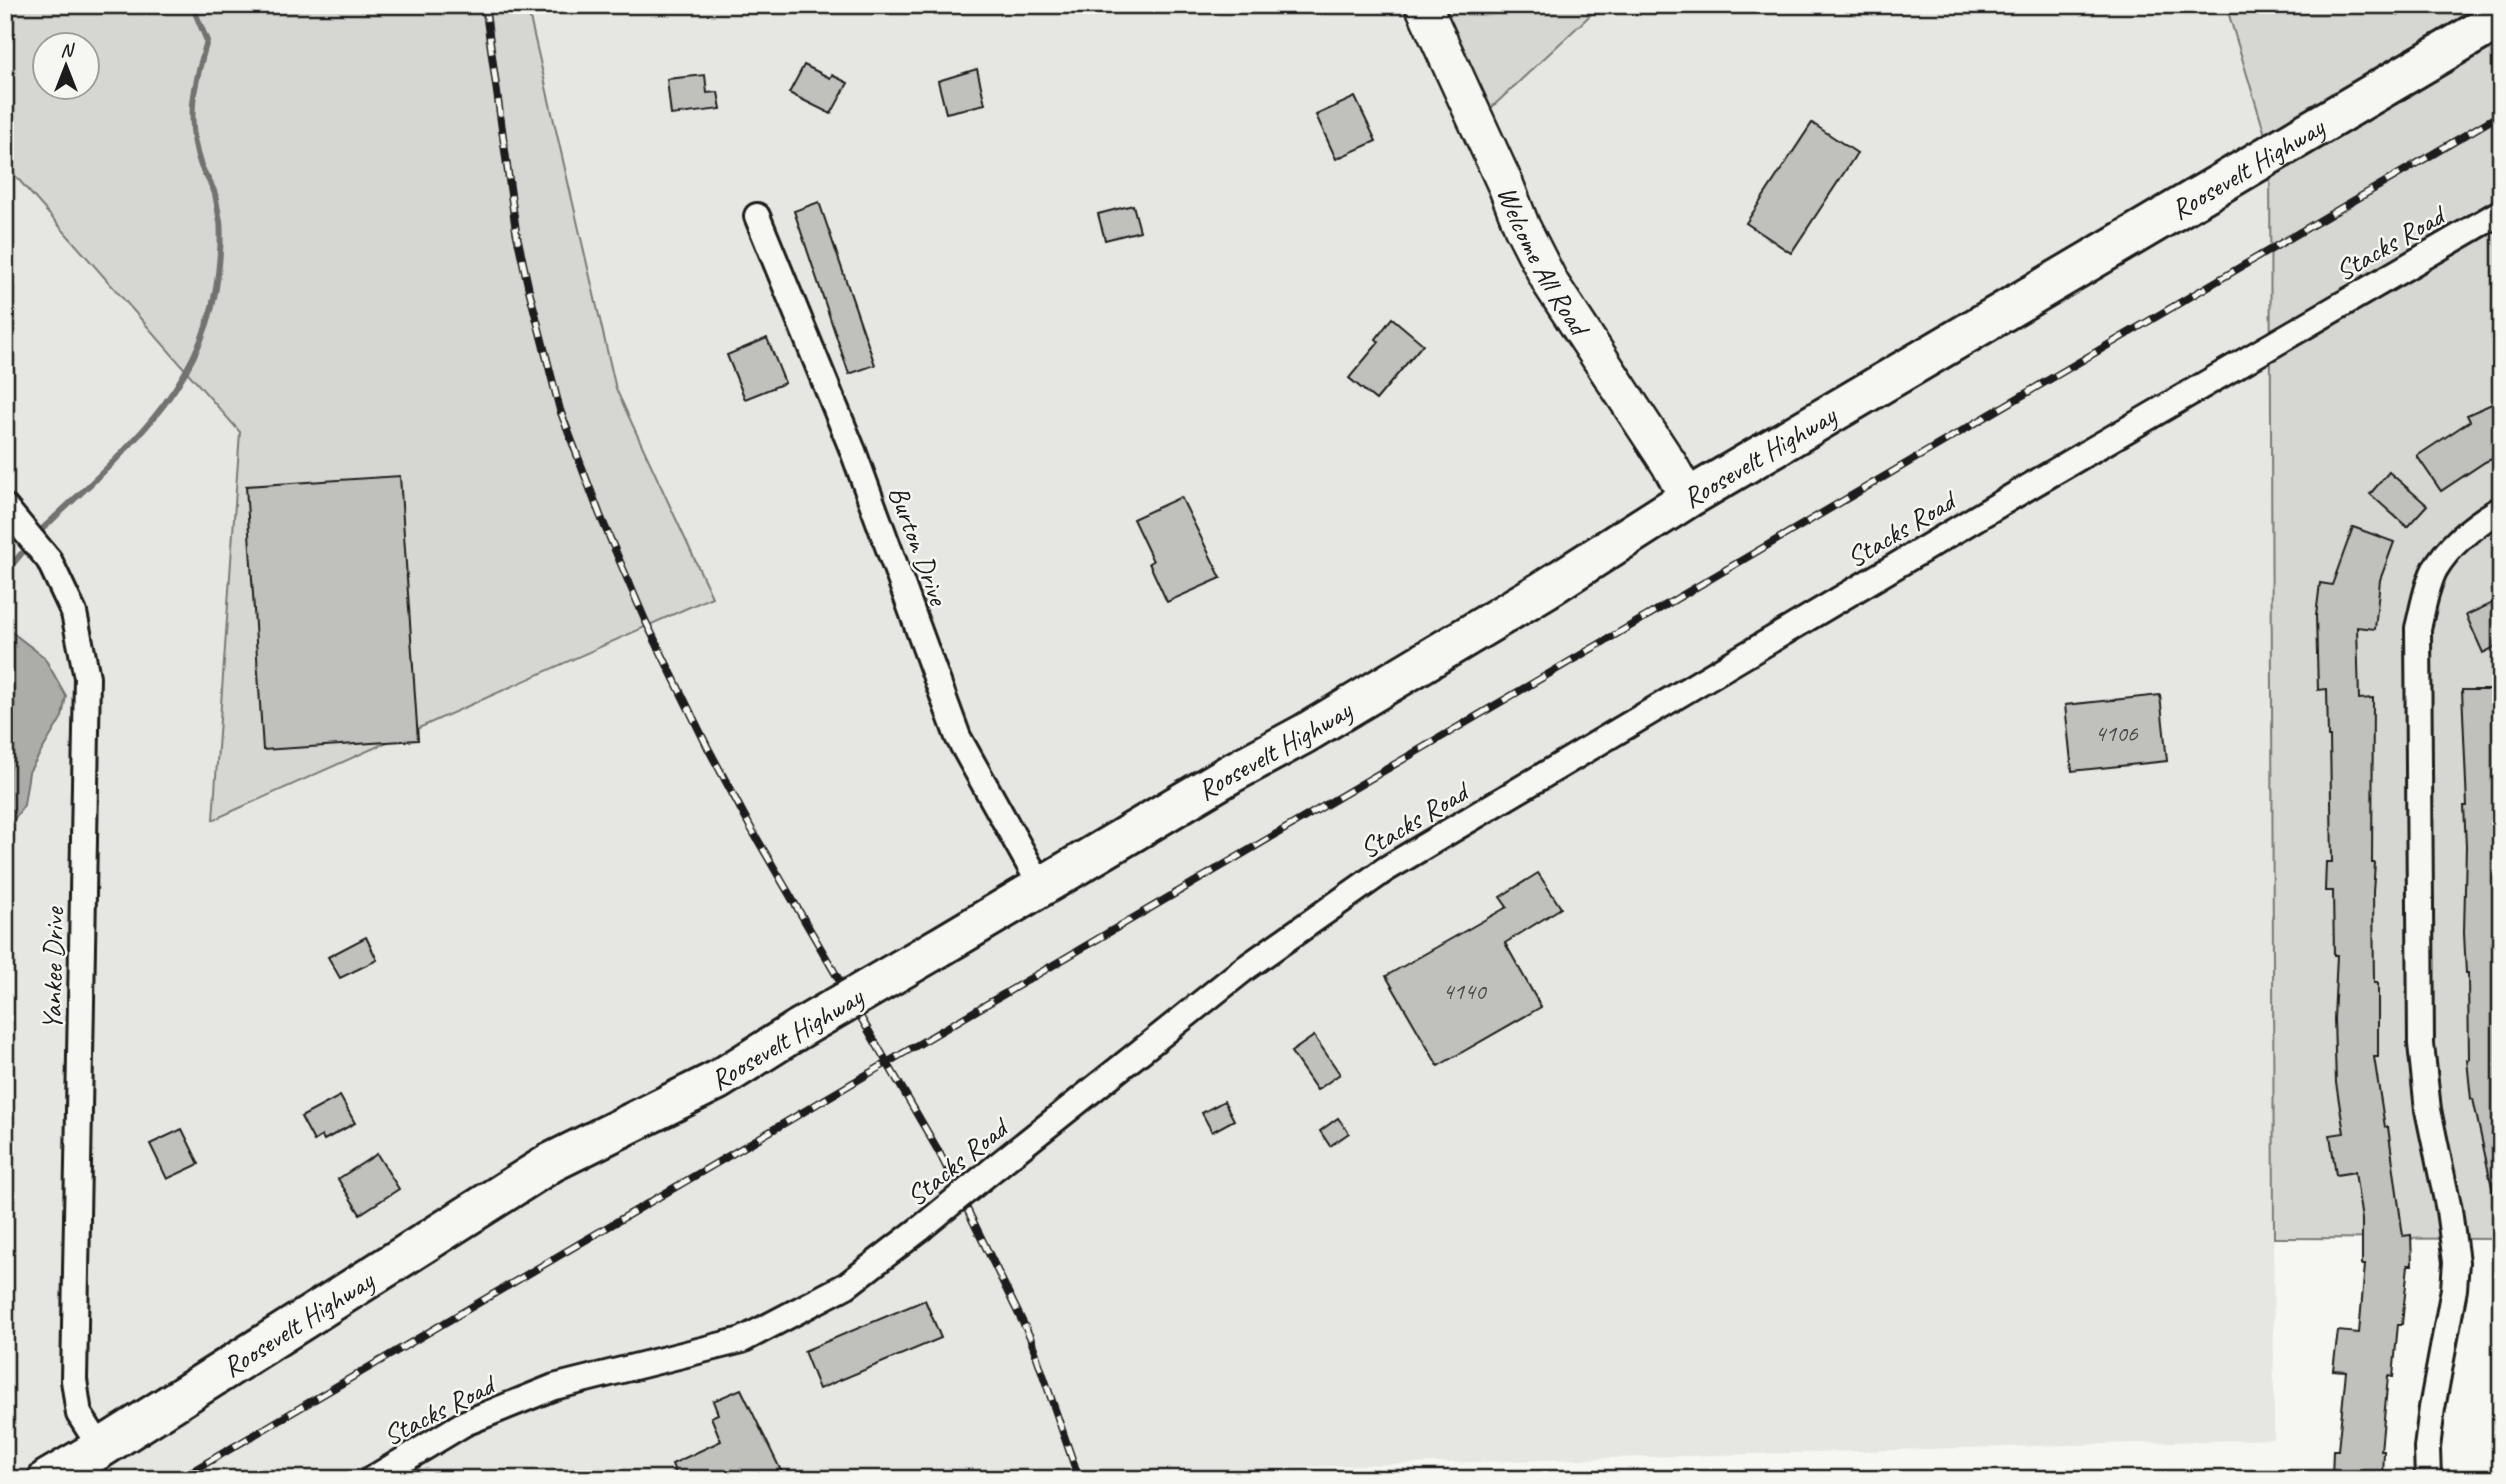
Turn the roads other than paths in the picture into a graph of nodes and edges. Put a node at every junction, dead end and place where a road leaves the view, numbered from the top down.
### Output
1 (1423, 5) edge
2 (2501, 18) edge
3 (2501, 212) edge
4 (757, 216) dead end
5 (1688, 498) junction
6 (5, 507) edge
7 (2501, 509) edge
8 (1041, 886) junction
9 (101, 1448) junction
10 (48, 1479) edge
11 (372, 1479) edge
12 (2428, 1479) edge

1 - 5 street, Welcome All Road
2 - 5 main road, Roosevelt Highway
3 - 11 street, Stacks Road, bridge
4 - 8 street, Burton Drive
5 - 8 main road, Roosevelt Highway
6 - 9 street, Yankee Drive
7 - 12 street
8 - 9 main road, Roosevelt Highway, bridge
9 - 10 main road, Roosevelt Highway

